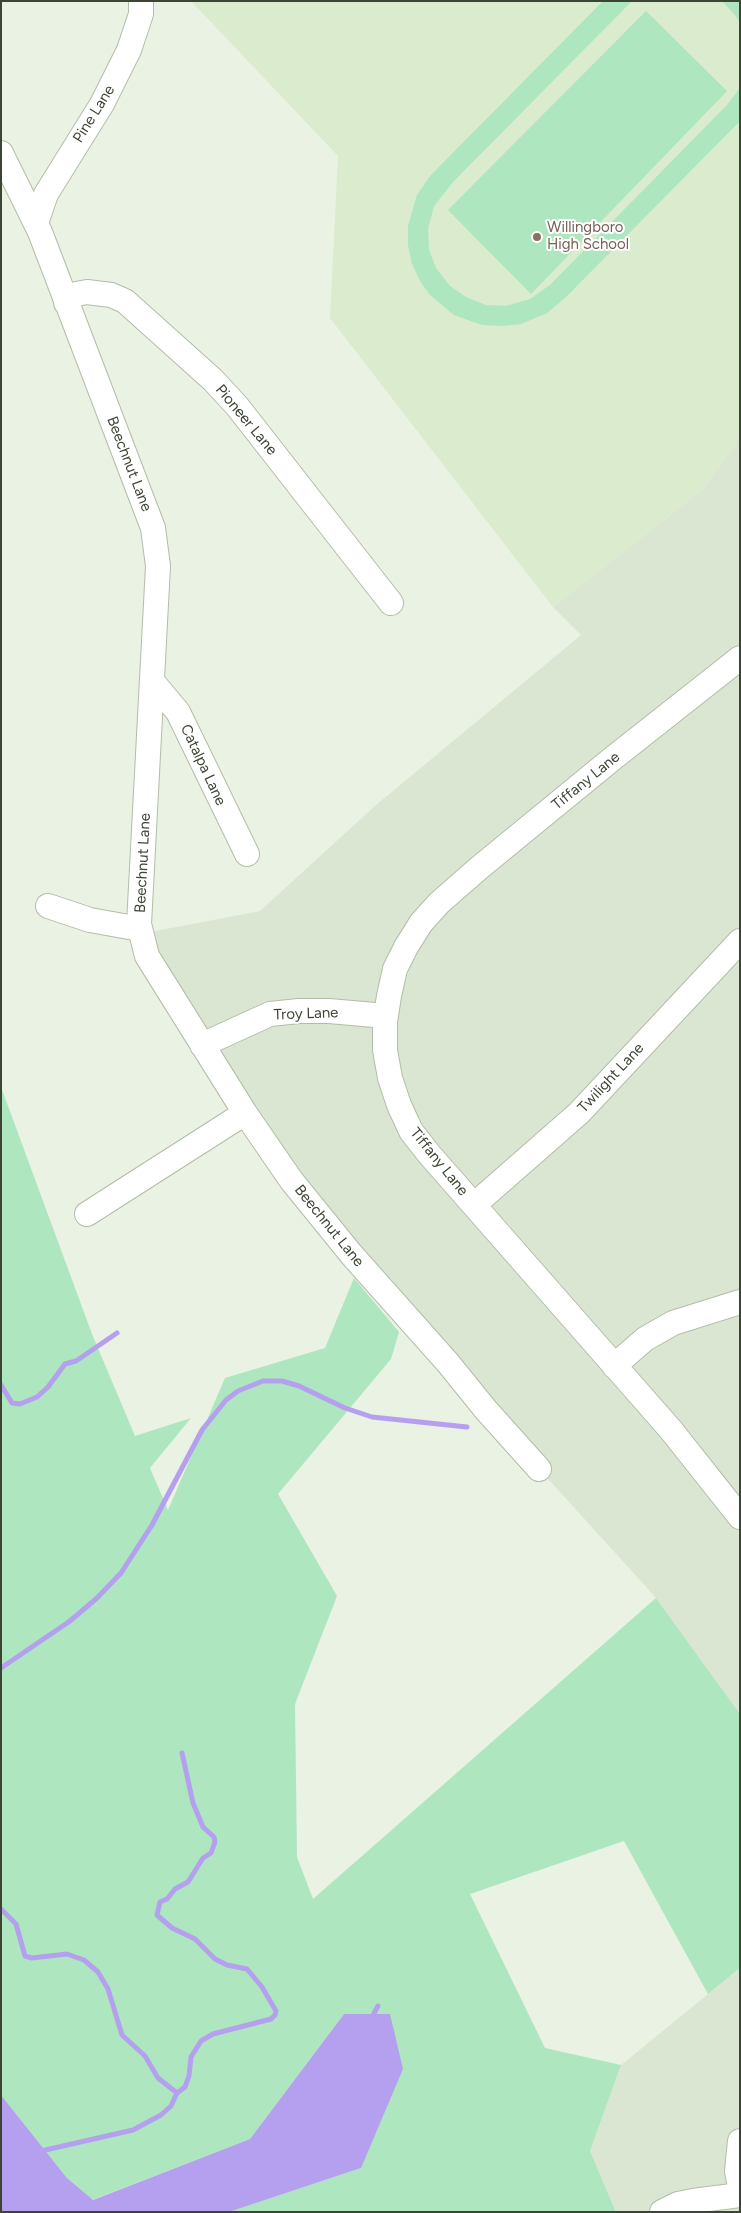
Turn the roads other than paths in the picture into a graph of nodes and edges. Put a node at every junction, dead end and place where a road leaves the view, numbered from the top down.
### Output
1 (141, 1) edge
2 (1, 153) edge
3 (36, 223) junction
4 (66, 302) junction
5 (391, 603) dead end
6 (740, 658) edge
7 (152, 681) junction
8 (247, 854) dead end
9 (48, 906) dead end
10 (140, 929) junction
11 (740, 941) edge
12 (386, 1016) junction
13 (202, 1045) junction
14 (244, 1113) junction
15 (474, 1206) junction
16 (88, 1214) dead end
17 (740, 1302) edge
18 (614, 1366) junction
19 (539, 1469) dead end
20 (740, 1518) edge
21 (740, 2141) edge
22 (740, 2188) edge
23 (740, 2195) edge
24 (662, 2212) edge

1 - 3 street, Pine Lane
2 - 3 street, Beechnut Lane
3 - 4 street, Beechnut Lane
4 - 5 street, Pioneer Lane
4 - 7 street, Beechnut Lane
6 - 12 street, Tiffany Lane
7 - 8 street, Catalpa Lane
7 - 10 street, Beechnut Lane
9 - 10 street
10 - 13 street, Beechnut Lane
11 - 15 street, Twilight Lane
12 - 13 street, Troy Lane
12 - 15 street, Tiffany Lane
13 - 14 street, Beechnut Lane
14 - 16 street
14 - 19 street, Beechnut Lane
15 - 18 street, Tiffany Lane
17 - 18 street
18 - 20 street, Tiffany Lane
21 - 22 street
23 - 24 street

